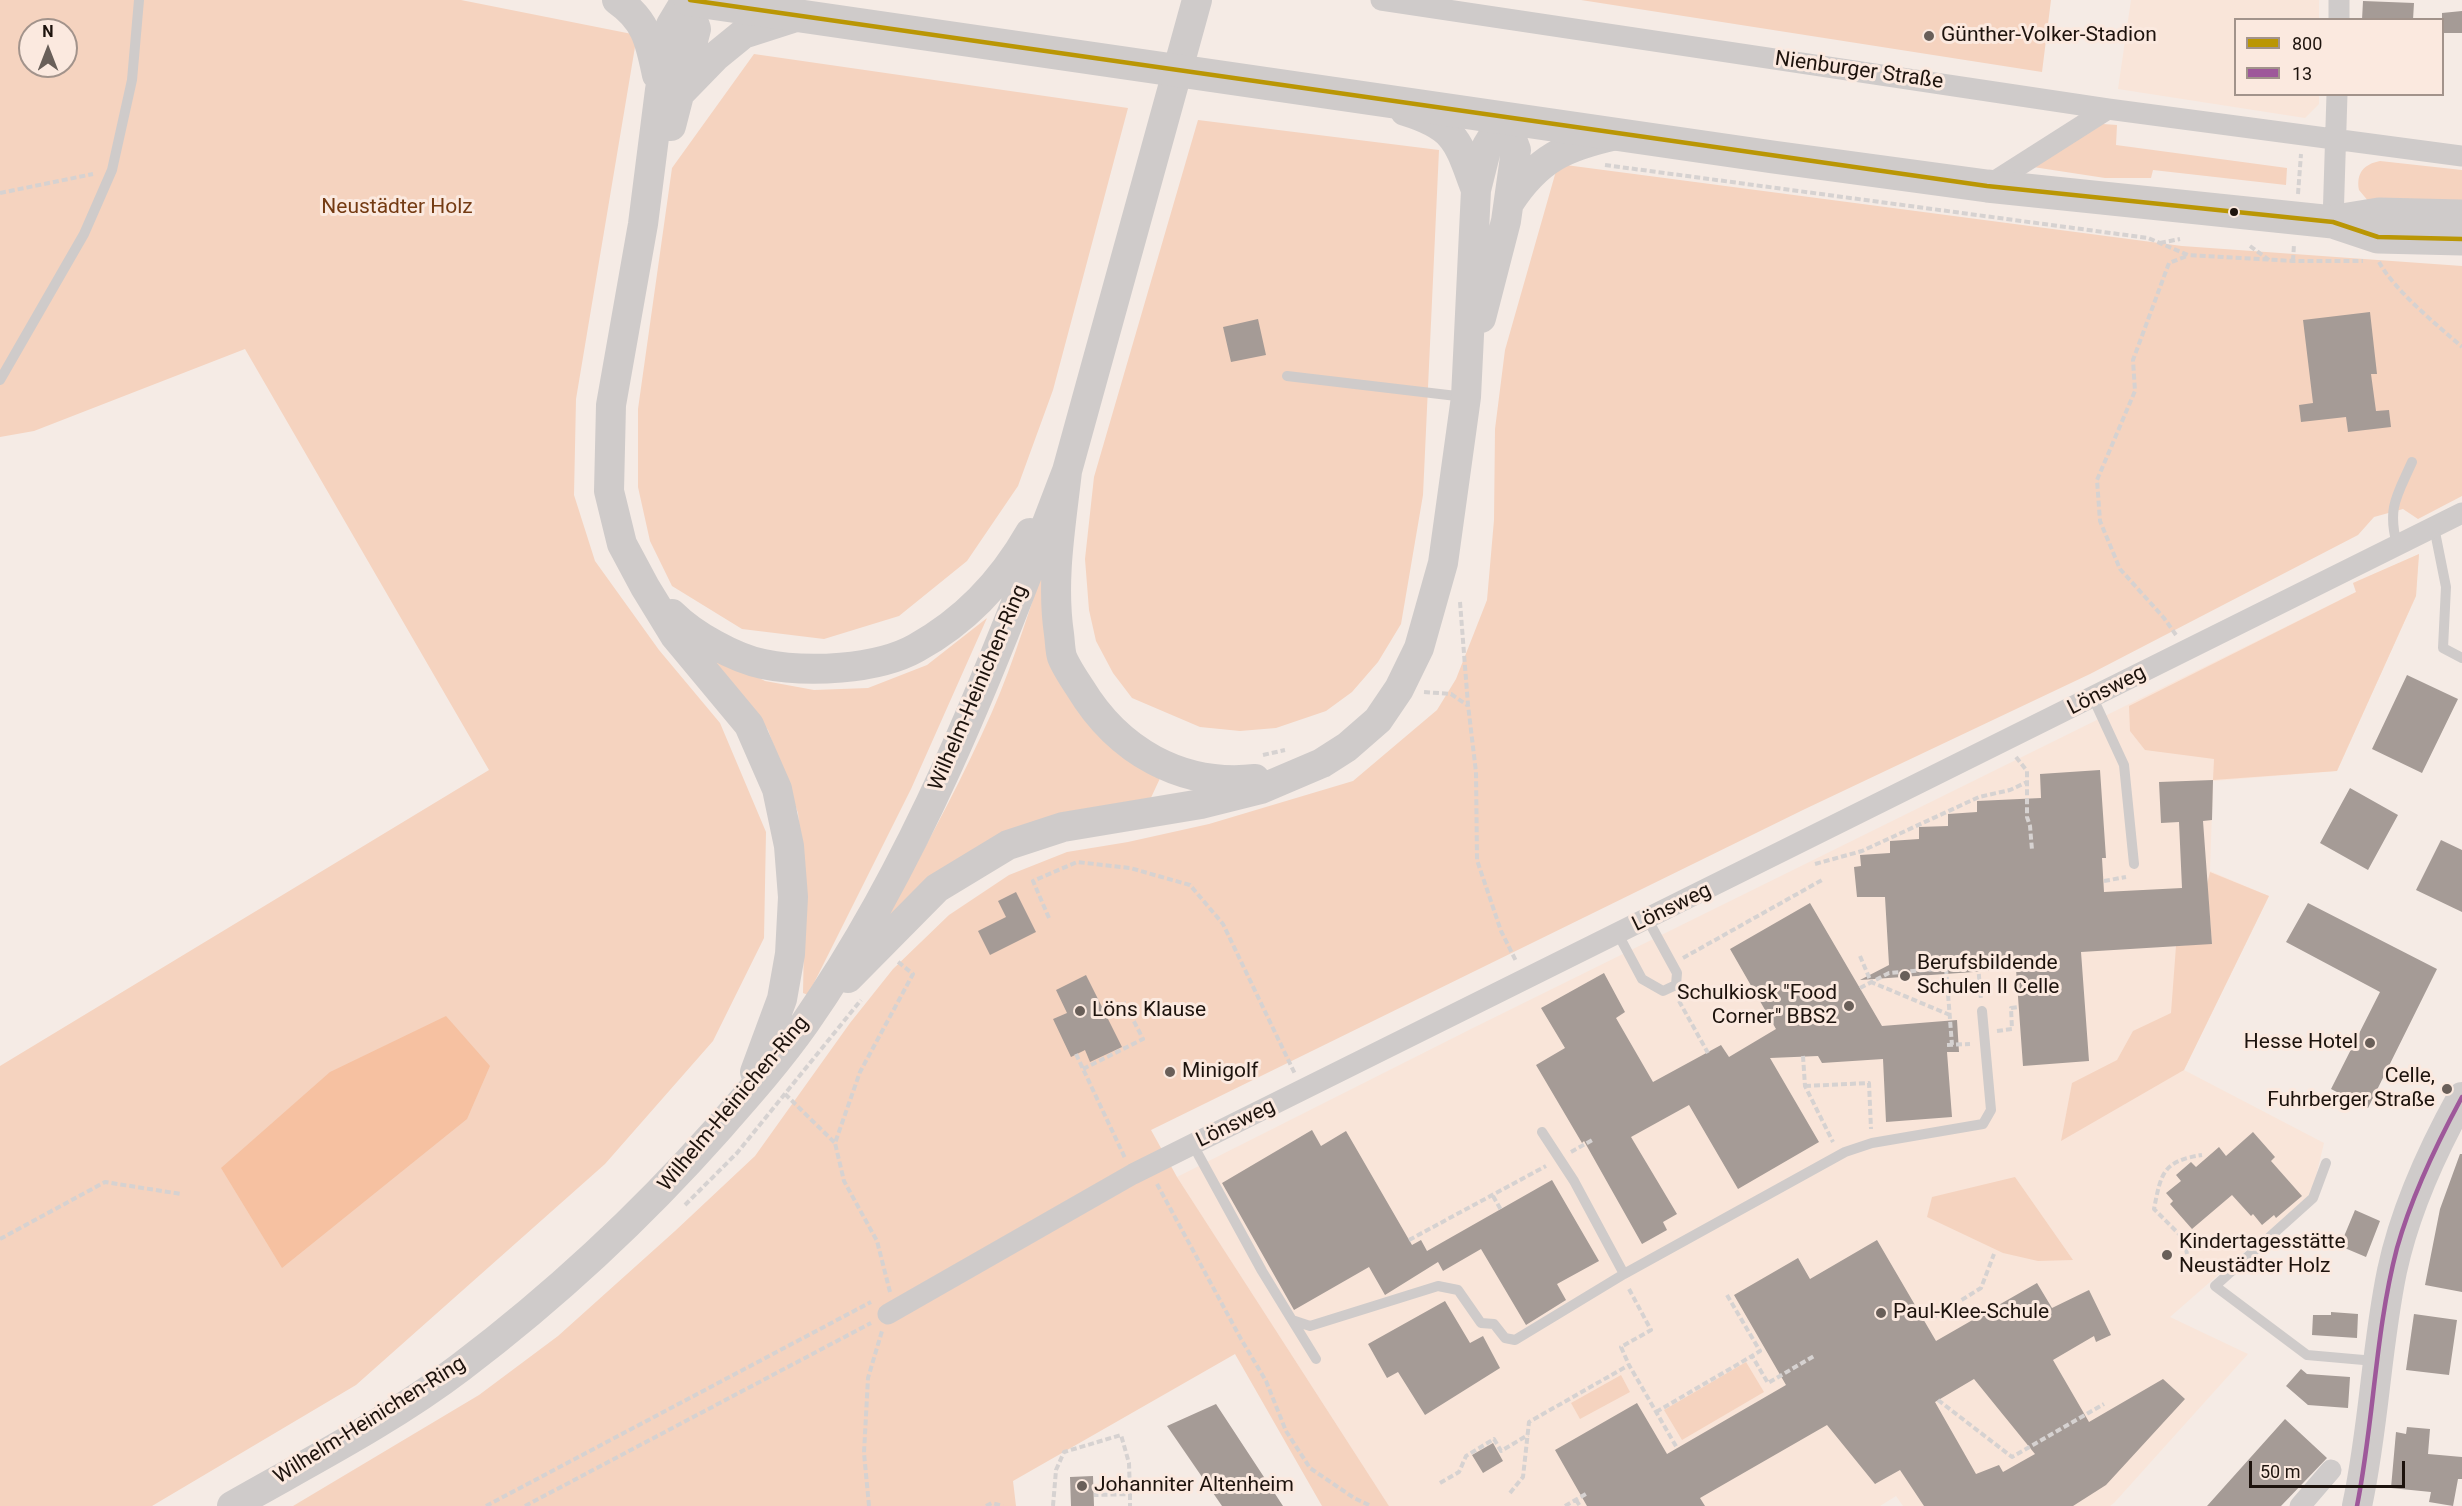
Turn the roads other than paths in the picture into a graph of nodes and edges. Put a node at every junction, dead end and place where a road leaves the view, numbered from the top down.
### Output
1 (139, 0) edge
2 (617, 0) edge
3 (687, 0) edge
4 (1197, 0) edge
5 (1381, 0) edge
6 (2339, 0) edge
7 (799, 16) junction
8 (2339, 18) edge
9 (670, 92) junction
10 (1358, 96) junction
11 (2337, 96) edge
12 (2108, 109) junction
13 (1504, 118) junction
14 (1618, 134) junction
15 (2337, 140) junction
16 (2462, 156) edge
17 (1987, 186) junction
18 (1476, 190) junction
19 (1509, 203) junction
20 (2462, 216) edge
21 (2333, 222) junction
22 (2462, 239) edge
23 (1468, 361) junction
24 (1287, 376) dead end
25 (0, 380) edge
26 (1466, 397) junction
27 (2412, 462) dead end
28 (1067, 471) junction
29 (2462, 513) edge
30 (2434, 527) junction
31 (2397, 545) junction
32 (645, 587) junction
33 (2462, 658) edge
34 (2093, 698) junction
35 (1322, 763) junction
36 (2134, 864) road end
37 (1648, 920) junction
38 (1618, 934) junction
39 (1982, 1011) road end
40 (805, 1023) junction
41 (745, 1097) junction
42 (2462, 1097) edge
43 (1542, 1132) dead end
44 (1193, 1145) junction
45 (2326, 1163) dead end
46 (1624, 1274) junction
47 (888, 1314) road end
48 (1292, 1320) junction
49 (1316, 1359) dead end
50 (2378, 1362) junction
51 (2331, 1470) dead end
52 (232, 1506) edge
53 (2300, 1506) edge
54 (2357, 1506) edge

1 - 25 lane
2 - 9 main road
3 - 7 main road
3 - 9 main road
4 - 28 main road
5 - 12 street, Nienburger Straße
6 - 8 street
7 - 9 main road
7 - 10 main road
9 - 32 main road
10 - 13 main road
10 - 18 main road
11 - 15 street
12 - 15 street, Nienburger Straße
12 - 17 street
13 - 14 main road
13 - 18 main road
13 - 19 main road
14 - 17 main road
14 - 19 main road
15 - 16 street, Nienburger Straße
15 - 21 street
17 - 21 main road
18 - 23 main road
19 - 23 main road
20 - 21 main road
21 - 22 main road
23 - 26 main road
24 - 26 lane
26 - 35 main road
27 - 31 lane
28 - 32 main road
28 - 35 main road
28 - 40 main road, Wilhelm-Heinichen-Ring
29 - 30 street, Lönsweg
30 - 31 street, Lönsweg
30 - 33 lane
31 - 34 street, Lönsweg
32 - 41 main road
34 - 36 lane
34 - 37 street, Lönsweg
35 - 40 main road
37 - 38 street, Lönsweg
37 - 38 lane
38 - 44 street, Lönsweg
39 - 46 lane
40 - 41 main road, Wilhelm-Heinichen-Ring
41 - 52 main road, Wilhelm-Heinichen-Ring
42 - 50 main road
43 - 46 lane
44 - 47 street, Lönsweg
44 - 48 lane
45 - 50 lane
46 - 48 lane
48 - 49 lane
50 - 54 main road
51 - 53 street

